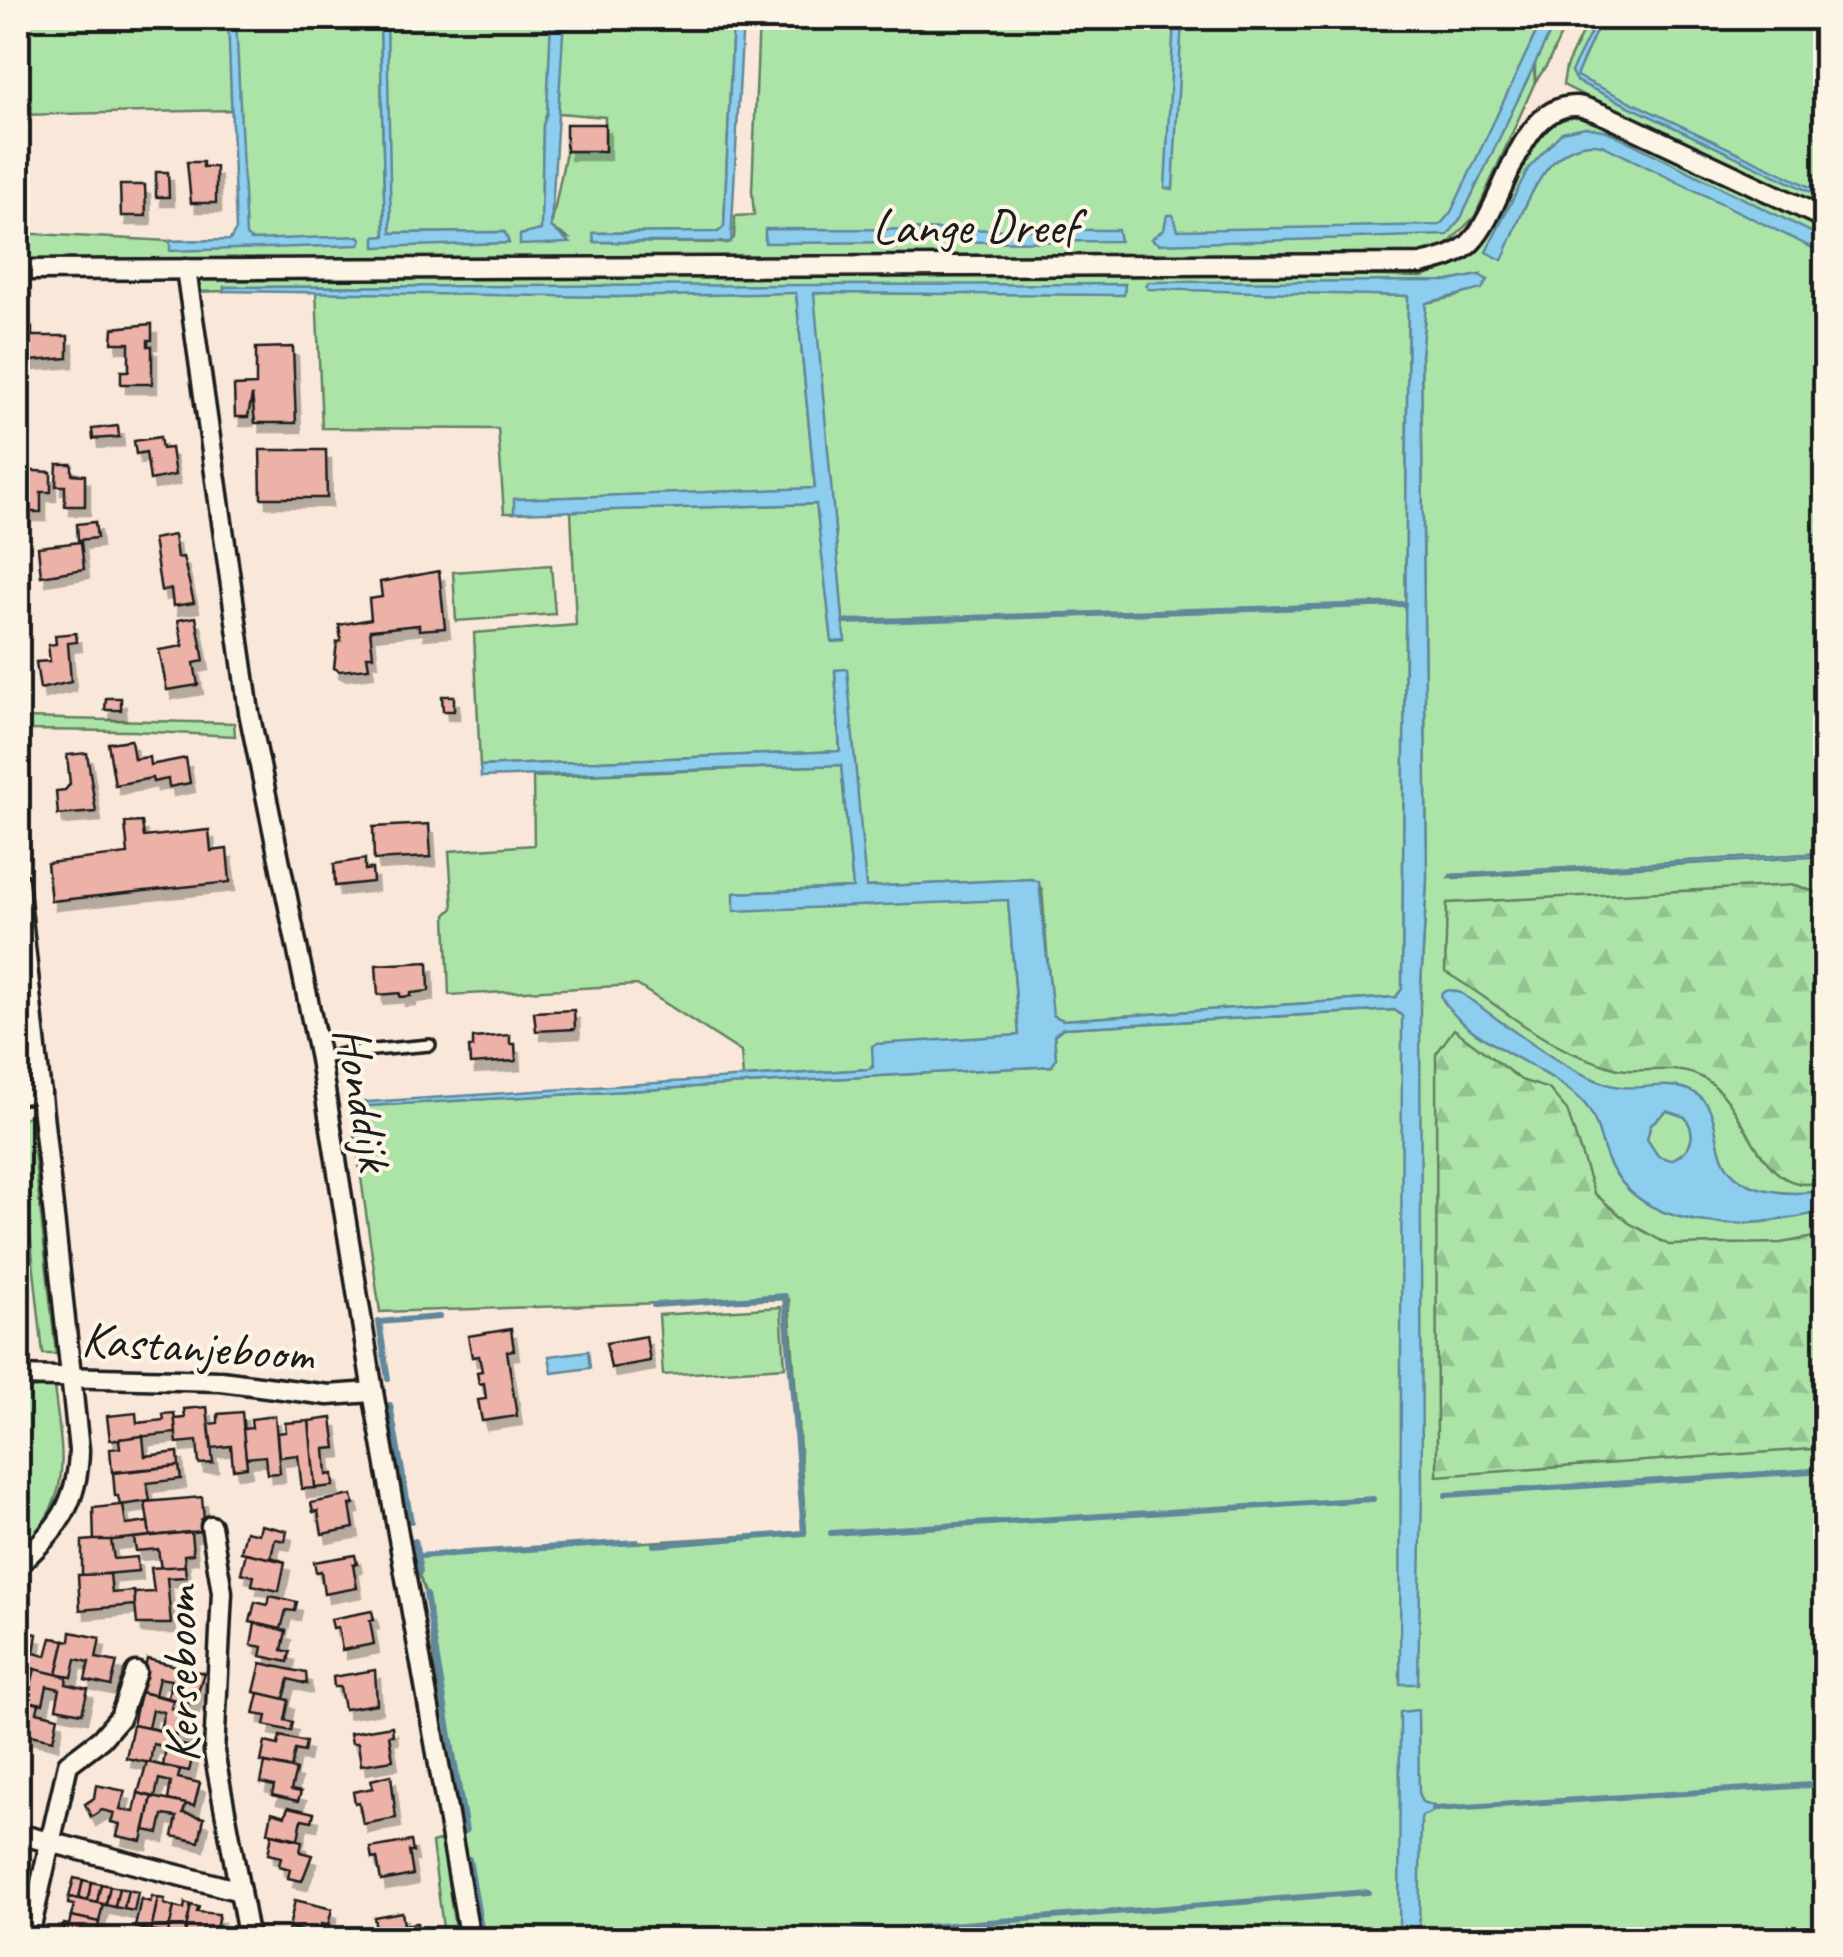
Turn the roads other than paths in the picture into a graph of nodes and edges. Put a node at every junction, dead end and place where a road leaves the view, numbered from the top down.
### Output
1 (1826, 219) edge
2 (186, 269) junction
3 (18, 270) edge
4 (18, 881) edge
5 (430, 1045) dead end
6 (320, 1060) junction
7 (41, 1092) junction
8 (18, 1094) edge
9 (18, 1376) edge
10 (68, 1376) junction
11 (373, 1392) junction
12 (211, 1526) dead end
13 (18, 1565) edge
14 (136, 1672) dead end
15 (18, 1834) edge
16 (49, 1842) junction
17 (240, 1890) junction
18 (28, 1940) edge
19 (250, 1940) edge
20 (470, 1940) edge

1 - 2 street, Lange Dreef
2 - 3 street, Lange Dreef
2 - 6 street, Honddijk
4 - 7 street
5 - 6 lane
6 - 11 street, Honddijk
7 - 8 street
7 - 10 street
9 - 10 street, Kastanjeboom
10 - 11 street, Kastanjeboom
10 - 13 street
11 - 20 street, Honddijk
12 - 17 street, Kerseboom
14 - 16 street
15 - 16 street
16 - 17 street
16 - 18 street
17 - 19 street, Kerseboom

